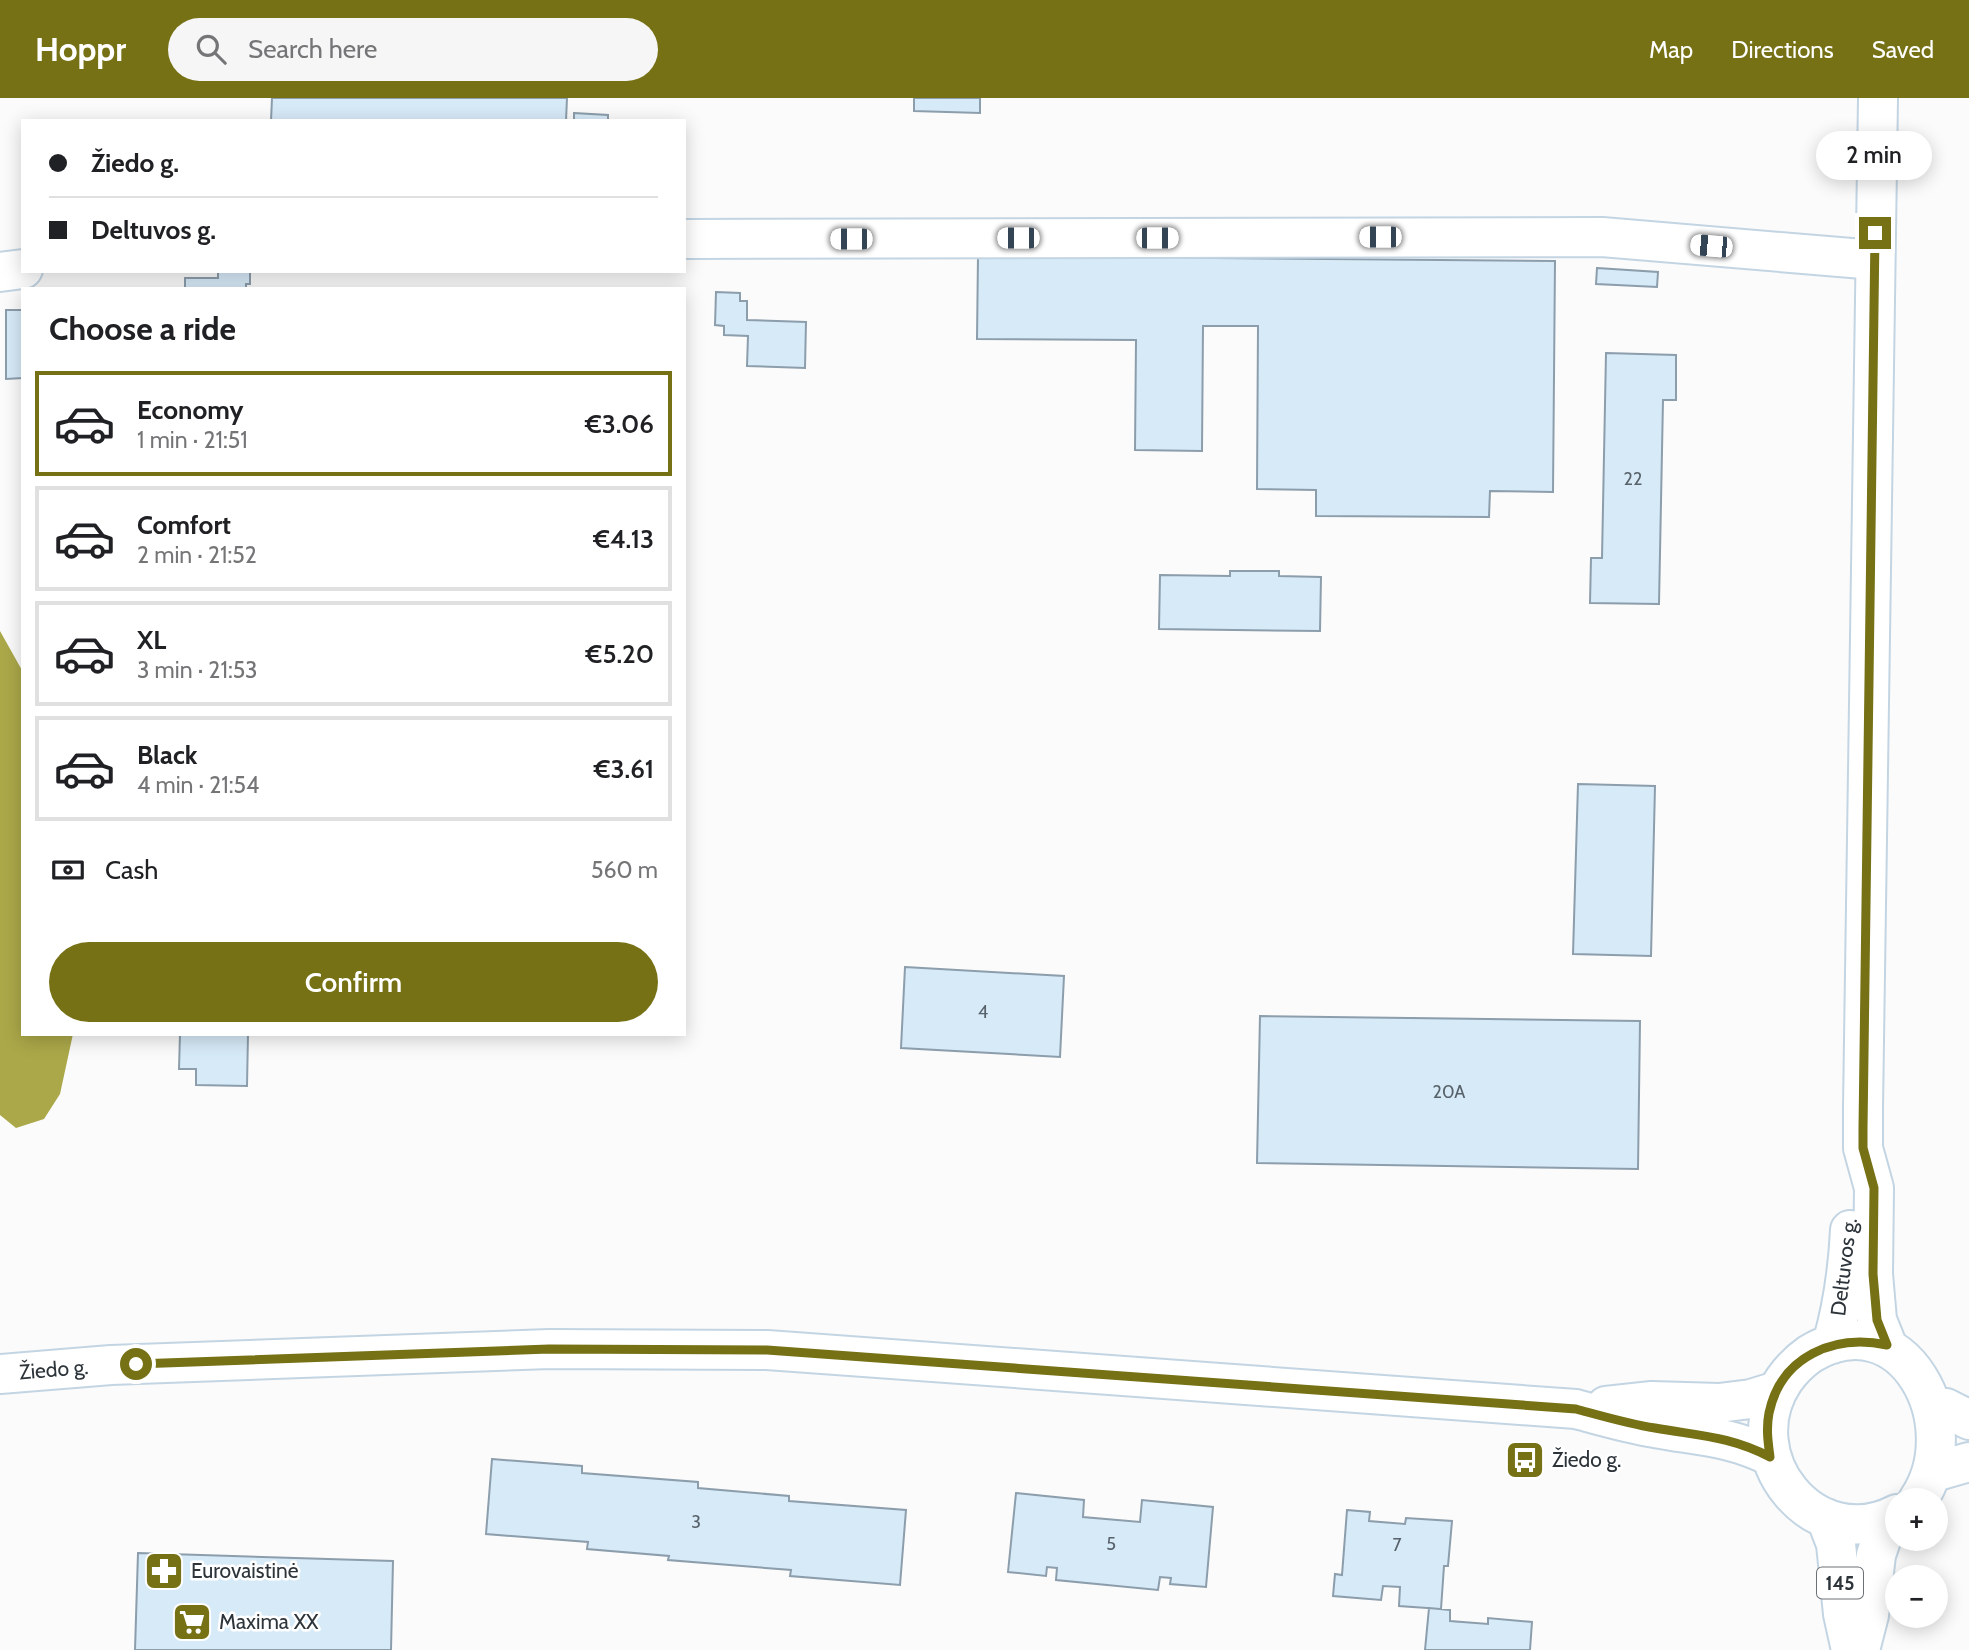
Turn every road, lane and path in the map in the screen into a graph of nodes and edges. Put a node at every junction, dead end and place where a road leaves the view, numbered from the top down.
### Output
1 (1878, 98) edge
2 (686, 239) edge
3 (1875, 260) junction
4 (21, 269) edge
5 (0, 272) edge
6 (1863, 1148) junction
7 (1832, 1345) junction
8 (1887, 1345) junction
9 (0, 1374) edge
10 (1777, 1391) junction
11 (1576, 1409) junction
12 (1958, 1414) edge
13 (1770, 1457) junction
14 (1955, 1466) edge
15 (1931, 1488) edge
16 (1885, 1517) edge
17 (1826, 1518) junction
18 (1885, 1539) edge
19 (1852, 1650) edge
20 (1860, 1650) edge

1 - 3 street, Deltuvos g.
2 - 3 street
3 - 6 street, Deltuvos g.
4 - 5 street
6 - 7 street, Deltuvos g.
6 - 8 street, Deltuvos g.
7 - 8 street, 145
7 - 10 street, 145
8 - 12 street, 145
9 - 11 street, Žiedo g.
10 - 11 street, Žiedo g.
10 - 13 street, 145
11 - 13 street, Žiedo g.
12 - 14 street, 145
13 - 17 street, 145
14 - 15 street, 145
16 - 17 street, 145
17 - 19 street, 145
18 - 20 street, 145

